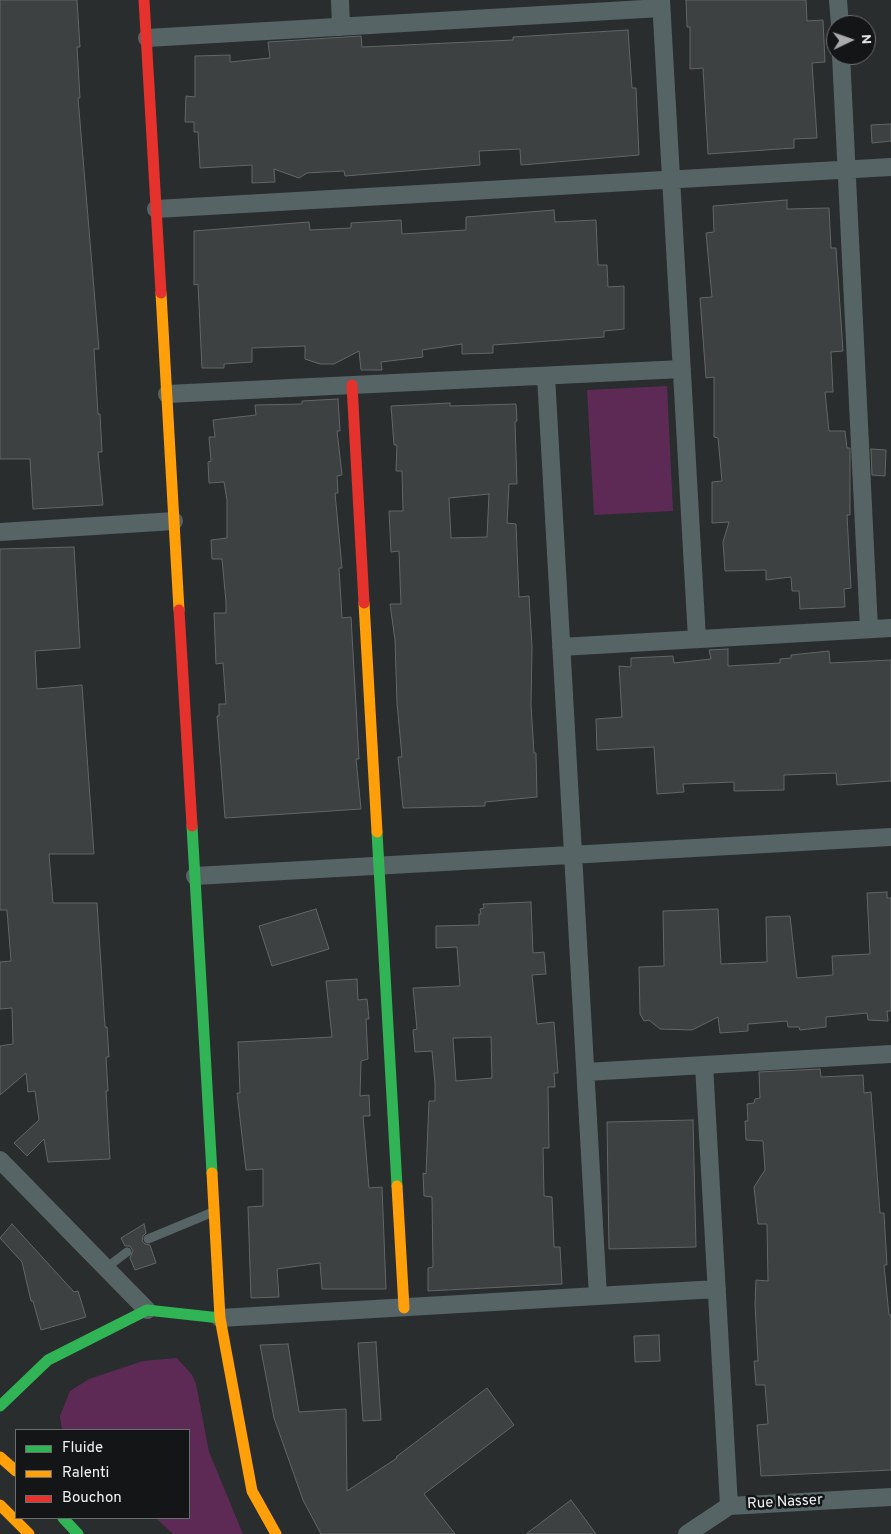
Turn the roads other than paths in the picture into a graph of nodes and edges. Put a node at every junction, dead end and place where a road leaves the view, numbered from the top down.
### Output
1 (144, 0) edge
2 (340, 0) edge
3 (838, 0) edge
4 (661, 4) edge
5 (511, 8) edge
6 (839, 15) edge
7 (341, 27) junction
8 (147, 38) junction
9 (843, 65) edge
10 (891, 167) edge
11 (848, 170) junction
12 (671, 180) junction
13 (156, 209) junction
14 (682, 369) junction
15 (546, 376) junction
16 (352, 385) junction
17 (167, 394) junction
18 (174, 521) junction
19 (0, 532) edge
20 (891, 628) edge
21 (869, 629) junction
22 (697, 639) junction
23 (561, 647) junction
24 (891, 837) edge
25 (573, 855) junction
26 (379, 866) junction
27 (195, 876) junction
28 (891, 1054) edge
29 (704, 1065) junction
30 (586, 1072) junction
31 (0, 1160) edge
32 (214, 1212) junction
33 (148, 1239) dead end
34 (127, 1252) dead end
35 (106, 1268) junction
36 (717, 1289) junction
37 (598, 1296) junction
38 (404, 1308) junction
39 (147, 1310) junction
40 (220, 1318) junction
41 (0, 1406) edge
42 (0, 1457) edge
43 (15, 1470) edge
44 (891, 1497) edge
45 (0, 1505) edge
46 (730, 1506) junction
47 (64, 1519) edge
48 (29, 1534) edge
49 (78, 1534) edge
50 (276, 1534) edge
51 (687, 1534) edge

1 - 8 main road
2 - 7 street
3 - 6 street
4 - 5 street
4 - 12 street
5 - 7 street
7 - 8 street
8 - 13 main road
9 - 11 street
10 - 11 street
11 - 12 street
11 - 21 street
12 - 13 street
12 - 14 street
13 - 17 main road
14 - 15 street
14 - 22 street
15 - 16 street
15 - 23 street
16 - 17 street
16 - 26 main road
17 - 18 main road
18 - 19 street
18 - 27 main road
20 - 21 street
21 - 22 street
22 - 23 street
23 - 25 street
24 - 25 street
25 - 26 street
25 - 30 street
26 - 27 street
26 - 38 main road
27 - 32 main road
28 - 29 street
29 - 30 street
29 - 36 street
30 - 37 street
31 - 35 street
32 - 33 lane
32 - 40 main road
34 - 35 lane
35 - 39 street
36 - 37 street
36 - 46 street
37 - 38 street
38 - 40 street
39 - 40 main road
39 - 41 main road
40 - 50 main road
42 - 43 main road
44 - 46 street, Rue Nasser
45 - 48 main road
46 - 51 street, Rue Nasser
47 - 49 main road

